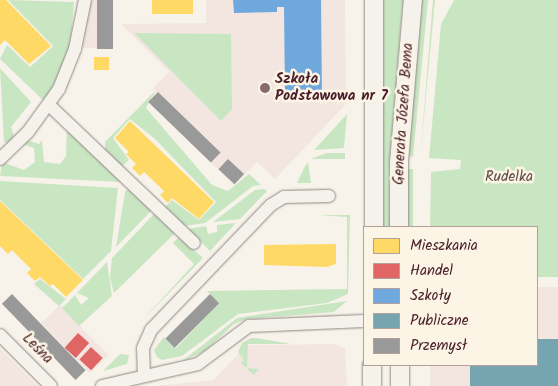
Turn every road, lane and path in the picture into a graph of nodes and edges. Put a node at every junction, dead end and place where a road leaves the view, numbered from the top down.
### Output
1 (85, 0) edge
2 (374, 0) edge
3 (413, 0) edge
4 (49, 105) junction
5 (0, 159) edge
6 (329, 196) dead end
7 (374, 226) edge
8 (399, 226) edge
9 (194, 243) dead end
10 (363, 321) edge
11 (0, 336) edge
12 (372, 366) edge
13 (400, 366) edge
14 (144, 376) junction
15 (51, 386) edge
16 (102, 386) edge
17 (372, 386) edge
18 (400, 386) edge

1 - 4 street
2 - 7 main road, Generała Józefa Bema
3 - 8 main road, Generała Józefa Bema
4 - 5 street
4 - 9 street
6 - 14 street
10 - 14 street
11 - 15 street, Leśna
12 - 17 main road
13 - 18 main road
14 - 16 street

